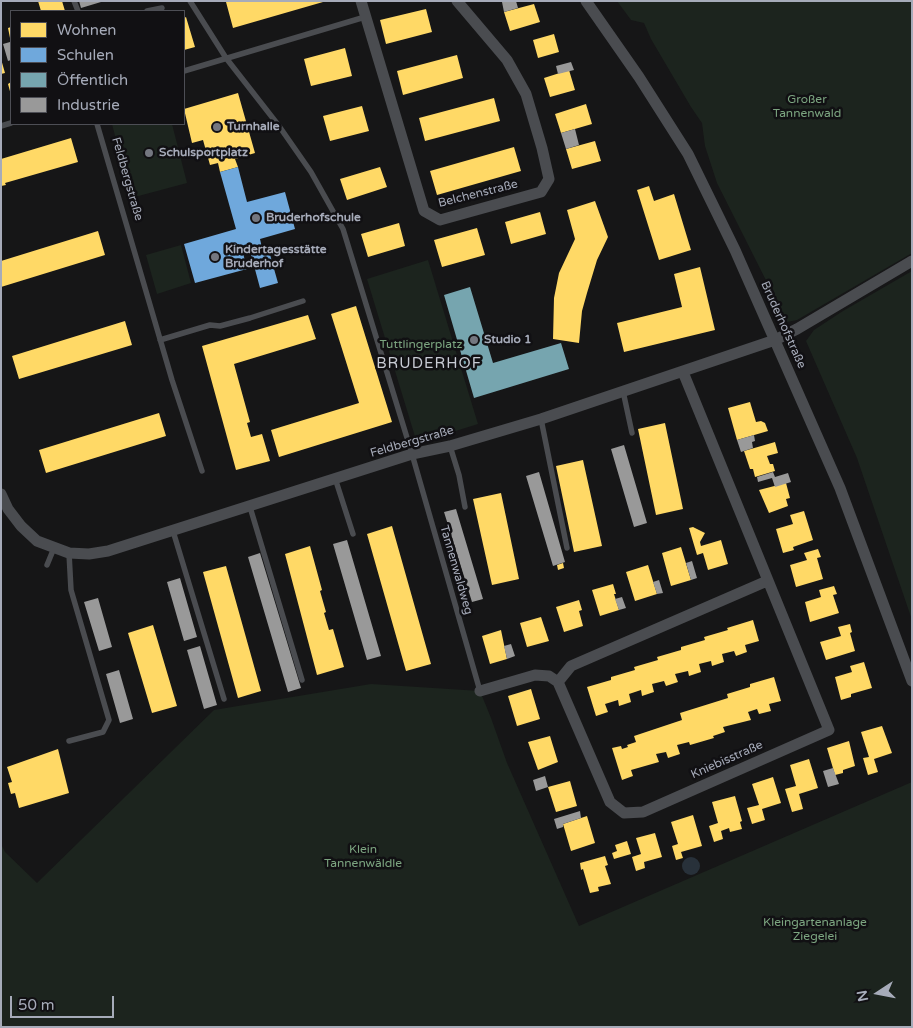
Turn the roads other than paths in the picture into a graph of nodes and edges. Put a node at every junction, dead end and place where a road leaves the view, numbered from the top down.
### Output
1 (190, 1) edge
2 (361, 1) edge
3 (457, 1) edge
4 (586, 1) edge
5 (162, 8) dead end
6 (152, 10) edge
7 (365, 17) junction
8 (226, 58) junction
9 (185, 71) edge
10 (97, 125) edge
11 (912, 261) edge
12 (303, 301) dead end
13 (160, 340) junction
14 (775, 340) junction
15 (683, 372) junction
16 (623, 391) junction
17 (541, 419) junction
18 (632, 433) dead end
19 (450, 446) junction
20 (412, 454) junction
21 (202, 471) dead end
22 (335, 478) junction
23 (1, 494) edge
24 (250, 507) junction
25 (465, 507) dead end
26 (173, 531) junction
27 (353, 534) dead end
28 (54, 548) junction
29 (567, 548) dead end
30 (69, 553) junction
31 (47, 565) dead end
32 (767, 581) junction
33 (302, 680) dead end
34 (912, 681) edge
35 (558, 682) junction
36 (480, 691) joint
37 (224, 699) dead end
38 (69, 741) dead end

1 - 8 lane, Tannenwaldweg
2 - 7 street, Belchenstraße
3 - 7 street, Belchenstraße
4 - 14 street, Bruderhofstraße
5 - 6 lane
7 - 8 lane
8 - 9 lane
8 - 20 lane, Tannenwaldweg
10 - 13 lane, Feldbergstraße
11 - 14 street, Feldbergstraße
12 - 13 lane
13 - 21 lane, Feldbergstraße
14 - 15 street, Feldbergstraße
14 - 34 street, Bruderhofstraße
15 - 16 street, Feldbergstraße
15 - 32 street, Kniebisstraße
16 - 17 street, Feldbergstraße
16 - 18 lane
17 - 19 street, Feldbergstraße
17 - 29 lane
19 - 20 street, Feldbergstraße
19 - 25 lane
20 - 22 street, Feldbergstraße
20 - 36 lane, Tannenwaldweg
22 - 24 street, Feldbergstraße
22 - 27 lane
23 - 28 street, Feldbergstraße
24 - 26 street, Feldbergstraße
24 - 33 lane
26 - 30 street, Feldbergstraße
26 - 37 lane
28 - 30 street, Feldbergstraße
28 - 31 lane
30 - 38 lane
32 - 35 street
32 - 35 street, Kniebisstraße
35 - 36 street

